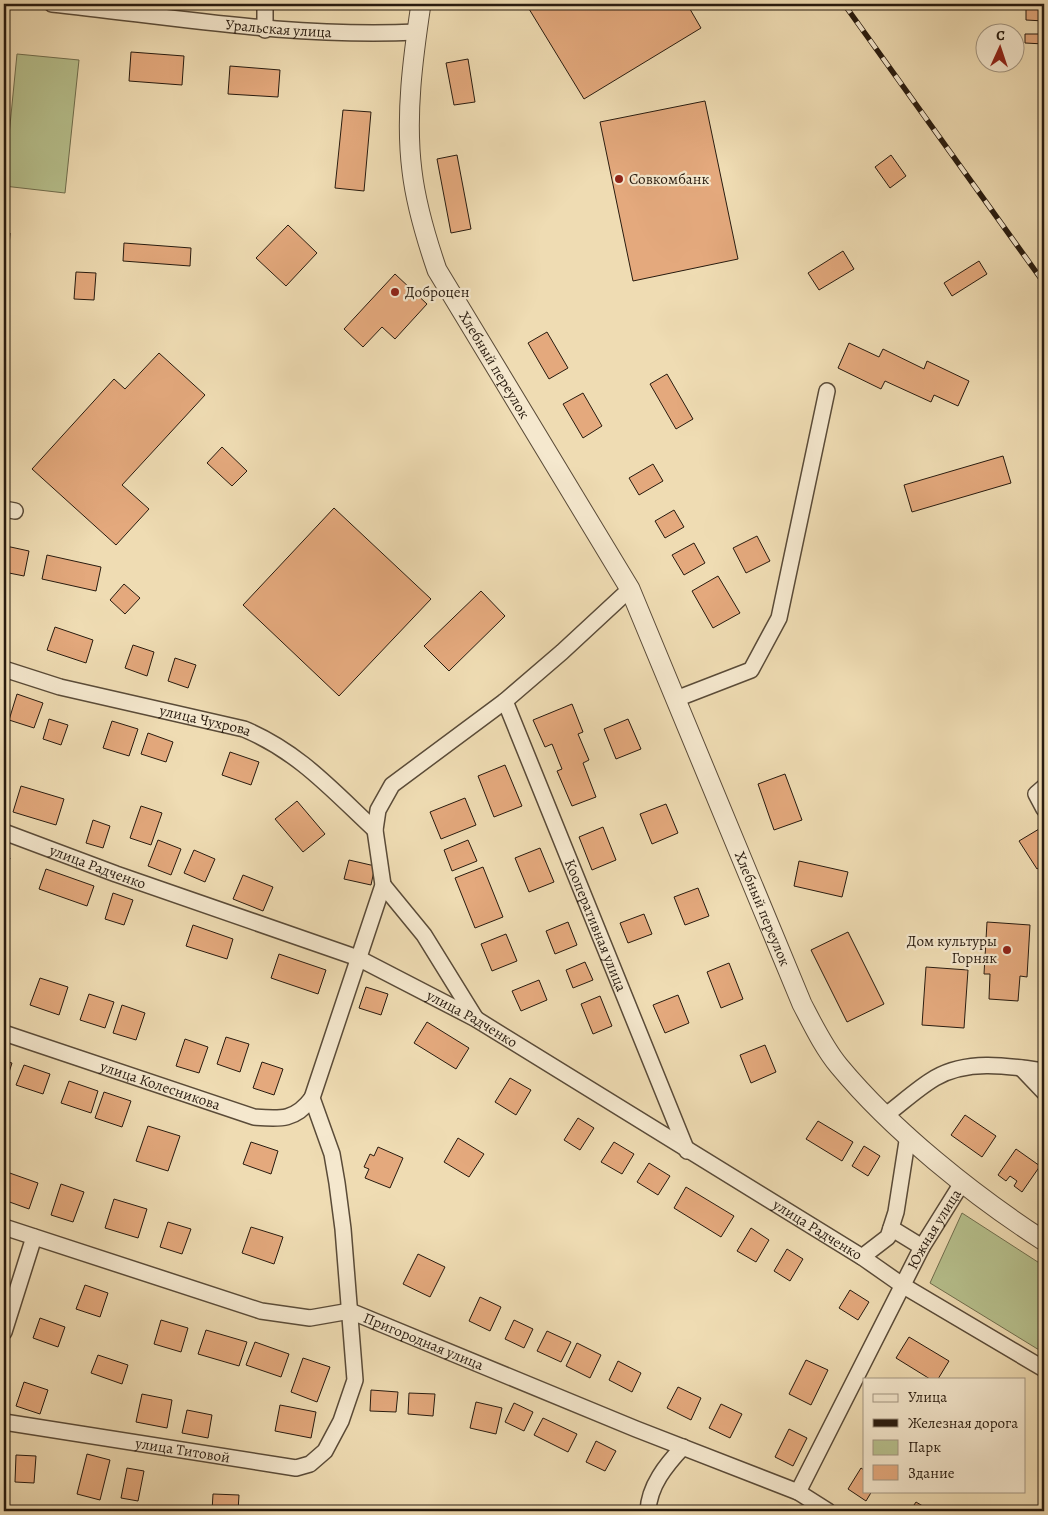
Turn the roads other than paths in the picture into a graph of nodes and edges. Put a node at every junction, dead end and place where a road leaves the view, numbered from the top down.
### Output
1 (52, 4) edge
2 (265, 4) edge
3 (421, 4) edge
4 (107, 7) edge
5 (265, 30) junction
6 (417, 32) junction
7 (827, 391) dead end
8 (630, 589) junction
9 (4, 670) edge
10 (676, 699) junction
11 (505, 701) junction
12 (1044, 787) edge
13 (1044, 809) edge
14 (375, 830) junction
15 (4, 832) edge
16 (383, 885) junction
17 (358, 958) junction
18 (476, 1019) junction
19 (4, 1033) edge
20 (1022, 1068) junction
21 (1044, 1071) edge
22 (1044, 1092) edge
23 (312, 1098) junction
24 (886, 1115) junction
25 (908, 1135) junction
26 (687, 1150) junction
27 (962, 1183) junction
28 (4, 1227) edge
29 (891, 1228) junction
30 (34, 1237) junction
31 (1044, 1241) edge
32 (922, 1247) junction
33 (862, 1257) junction
34 (902, 1285) junction
35 (350, 1311) junction
36 (4, 1332) edge
37 (1044, 1369) edge
38 (4, 1422) edge
39 (683, 1448) junction
40 (798, 1492) junction
41 (648, 1511) edge
42 (828, 1511) edge

1 - 4 street, Уральская улица
2 - 5 street
3 - 6 street, Хлебный переулок
4 - 5 street, Уральская улица
5 - 6 street, Уральская улица
6 - 8 street, Хлебный переулок
7 - 10 street
8 - 10 street, Хлебный переулок
8 - 11 street
9 - 14 street, улица Чухрова
10 - 24 street, Хлебный переулок
11 - 14 street
11 - 26 street, Кооперативная улица
12 - 13 street
14 - 16 street
15 - 17 street, улица Радченко
16 - 17 street
16 - 18 street
17 - 18 street, улица Радченко
17 - 23 street
18 - 26 street, улица Радченко
19 - 23 street, улица Колесникова
20 - 21 street
20 - 22 street
20 - 24 street
23 - 35 street, улица Титовой
24 - 25 street, Хлебный переулок
25 - 27 street, Хлебный переулок
25 - 29 street
26 - 33 street, улица Радченко
27 - 31 street, Южная улица
27 - 32 street, Южная улица
28 - 30 street, Пригородная улица
29 - 32 street
29 - 33 street
30 - 35 street, Пригородная улица
30 - 36 street
32 - 34 street, Южная улица
33 - 34 street, улица Радченко
34 - 37 street, Южная улица
34 - 40 street, Южная улица
35 - 38 street, улица Титовой
35 - 39 street, Пригородная улица
39 - 40 street, Пригородная улица
39 - 41 street
40 - 42 street, Пригородная улица

